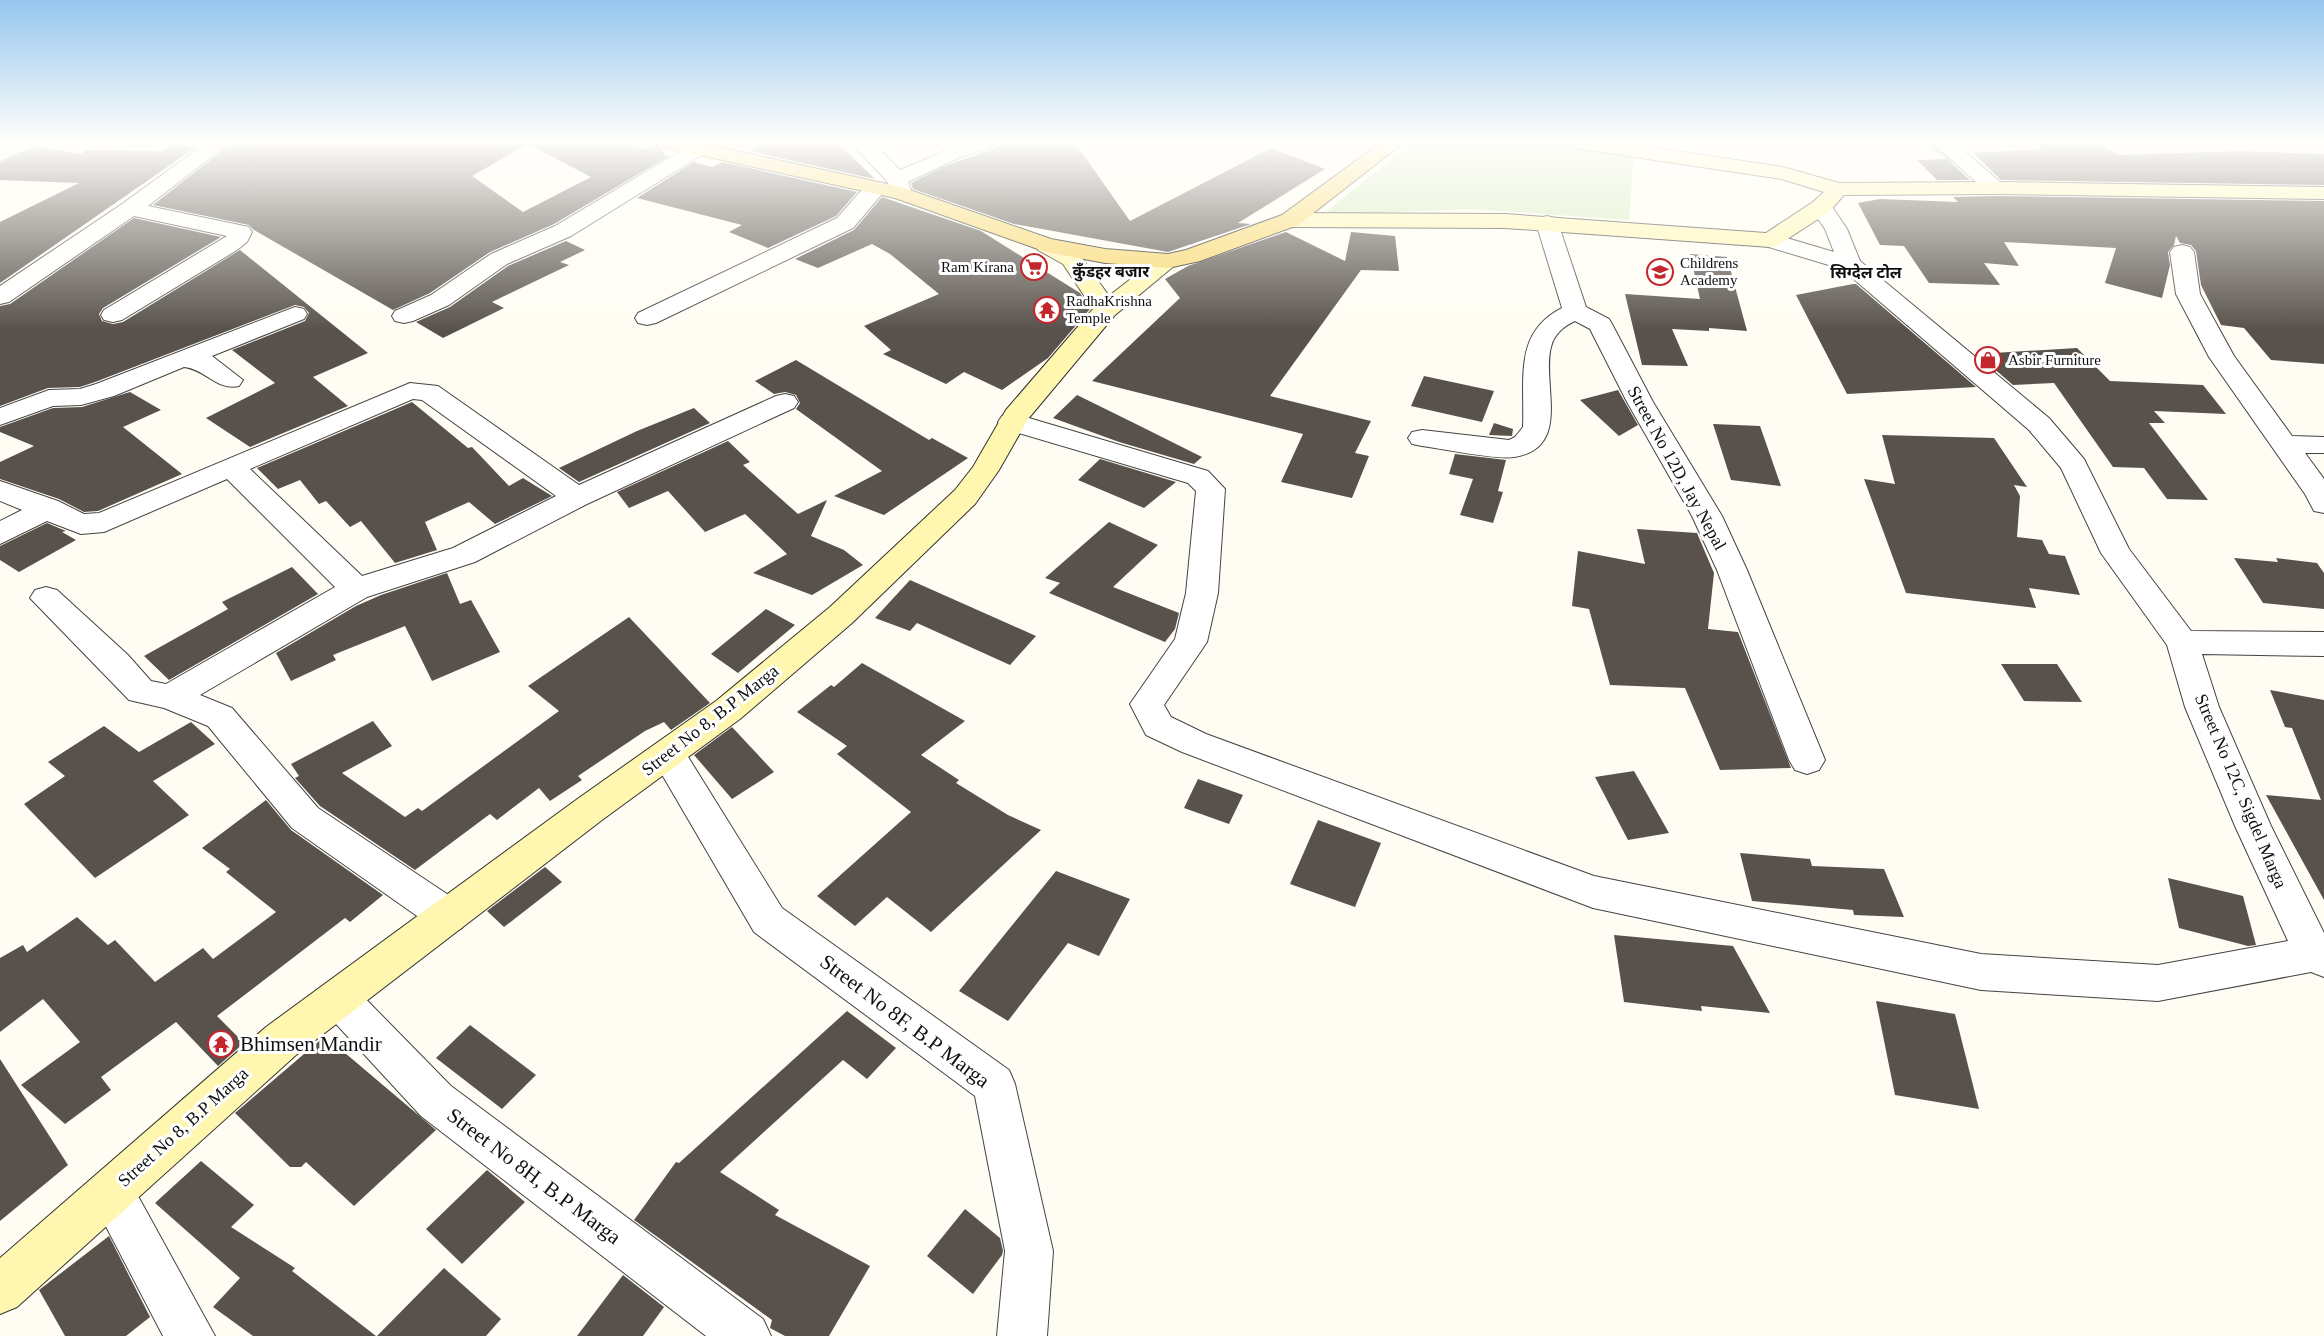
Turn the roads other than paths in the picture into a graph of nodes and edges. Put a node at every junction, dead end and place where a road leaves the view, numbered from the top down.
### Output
1 (135, 205) edge
2 (605, 205) edge
3 (868, 205) edge
4 (941, 205) edge
5 (1310, 205) edge
6 (1821, 207) joint
7 (130, 209) junction
8 (1290, 220) junction
9 (1547, 223) junction
10 (1770, 240) junction
11 (1046, 245) junction
12 (2182, 252) dead end
13 (1168, 261) junction
14 (1850, 264) junction
15 (0, 297) edge
16 (1106, 310) junction
17 (1575, 311) junction
18 (295, 314) dead end
19 (113, 315) dead end
20 (404, 316) dead end
21 (647, 318) dead end
22 (185, 360) junction
23 (230, 380) dead end
24 (785, 402) dead end
25 (0, 417) edge
26 (1012, 422) junction
27 (1422, 438) dead end
28 (2284, 444) junction
29 (2324, 445) edge
30 (231, 467) junction
31 (0, 489) edge
32 (577, 497) junction
33 (2324, 504) edge
34 (48, 508) junction
35 (0, 534) edge
36 (356, 590) junction
37 (46, 598) dead end
38 (2182, 642) junction
39 (2324, 644) edge
40 (170, 697) junction
41 (668, 754) junction
42 (1807, 760) dead end
43 (448, 916) junction
44 (2319, 957) edge
45 (338, 998) junction
46 (111, 1192) junction
47 (0, 1290) edge
48 (190, 1336) edge
49 (746, 1336) edge
50 (1022, 1336) edge

1 - 7 street
2 - 20 street
3 - 21 street
4 - 11 main road
5 - 8 main road, Street No 8, B.P Marga
6 - 10 street
6 - 14 street
7 - 15 street
7 - 19 street
8 - 9 street
8 - 13 main road, Street No 8, B.P Marga
9 - 10 street
9 - 17 street
10 - 14 street, Street No 12C, Sigdel Marga
11 - 13 main road
11 - 16 street
12 - 28 street
13 - 16 street, Street No 8, B.P Marga
14 - 38 street, Street No 12C, Sigdel Marga
16 - 26 street, Street No 8, B.P Marga
17 - 27 street
17 - 42 street, Street No 12D, Jay Nepal
18 - 22 street
22 - 23 street
22 - 25 street
24 - 32 street
26 - 41 street, Street No 8, B.P Marga
26 - 44 street
28 - 29 street
28 - 33 street
30 - 32 street
30 - 34 street
30 - 36 street
31 - 34 street
32 - 36 street
34 - 35 street
36 - 40 street
37 - 40 street
38 - 39 street
38 - 44 street, Street No 12C, Sigdel Marga
40 - 43 street
41 - 43 street, Street No 8, B.P Marga
41 - 50 street, Street No 8F, B.P Marga
43 - 45 street, Street No 8, B.P Marga
45 - 46 street, Street No 8, B.P Marga
45 - 49 street, Street No 8H, B.P Marga
46 - 47 street, Street No 8, B.P Marga
46 - 48 street

